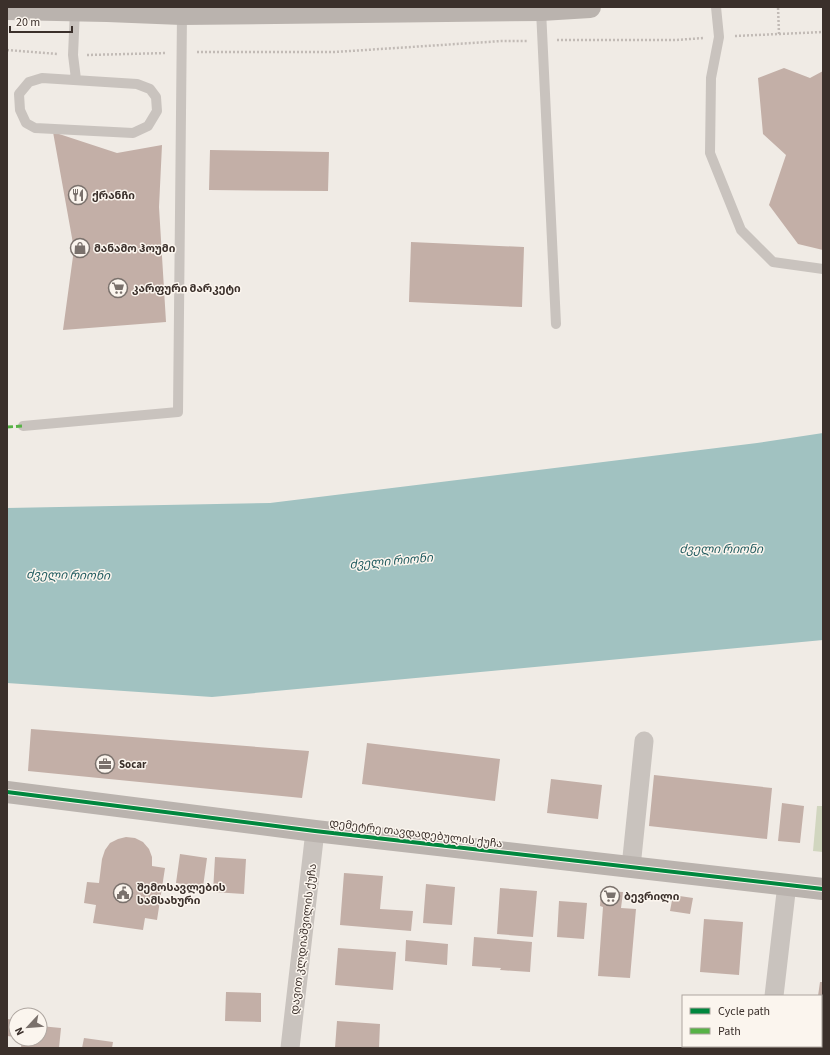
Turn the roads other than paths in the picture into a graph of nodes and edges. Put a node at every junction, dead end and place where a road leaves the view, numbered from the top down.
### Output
1 (590, 7) edge
2 (716, 7) edge
3 (8, 9) edge
4 (75, 10) junction
5 (541, 10) junction
6 (182, 14) junction
7 (76, 79) junction
8 (823, 269) edge
9 (556, 324) dead end
10 (23, 426) dead end
11 (644, 741) dead end
12 (7, 792) edge
13 (315, 831) junction
14 (631, 867) junction
15 (787, 884) junction
16 (823, 889) edge
17 (774, 995) edge
18 (290, 1048) edge

1 - 5 street
2 - 8 lane
3 - 4 street
4 - 6 street
4 - 7 lane
5 - 6 street
5 - 9 lane
6 - 10 lane
7 - 7 lane
11 - 14 street
12 - 13 street, დემეტრე თავდადებულის ქუჩა
13 - 14 street, დემეტრე თავდადებულის ქუჩა
13 - 18 street, დავით კლდიაშვილის ქუჩა
14 - 15 street, დემეტრე თავდადებულის ქუჩა
15 - 16 street, დემეტრე თავდადებულის ქუჩა
15 - 17 street

